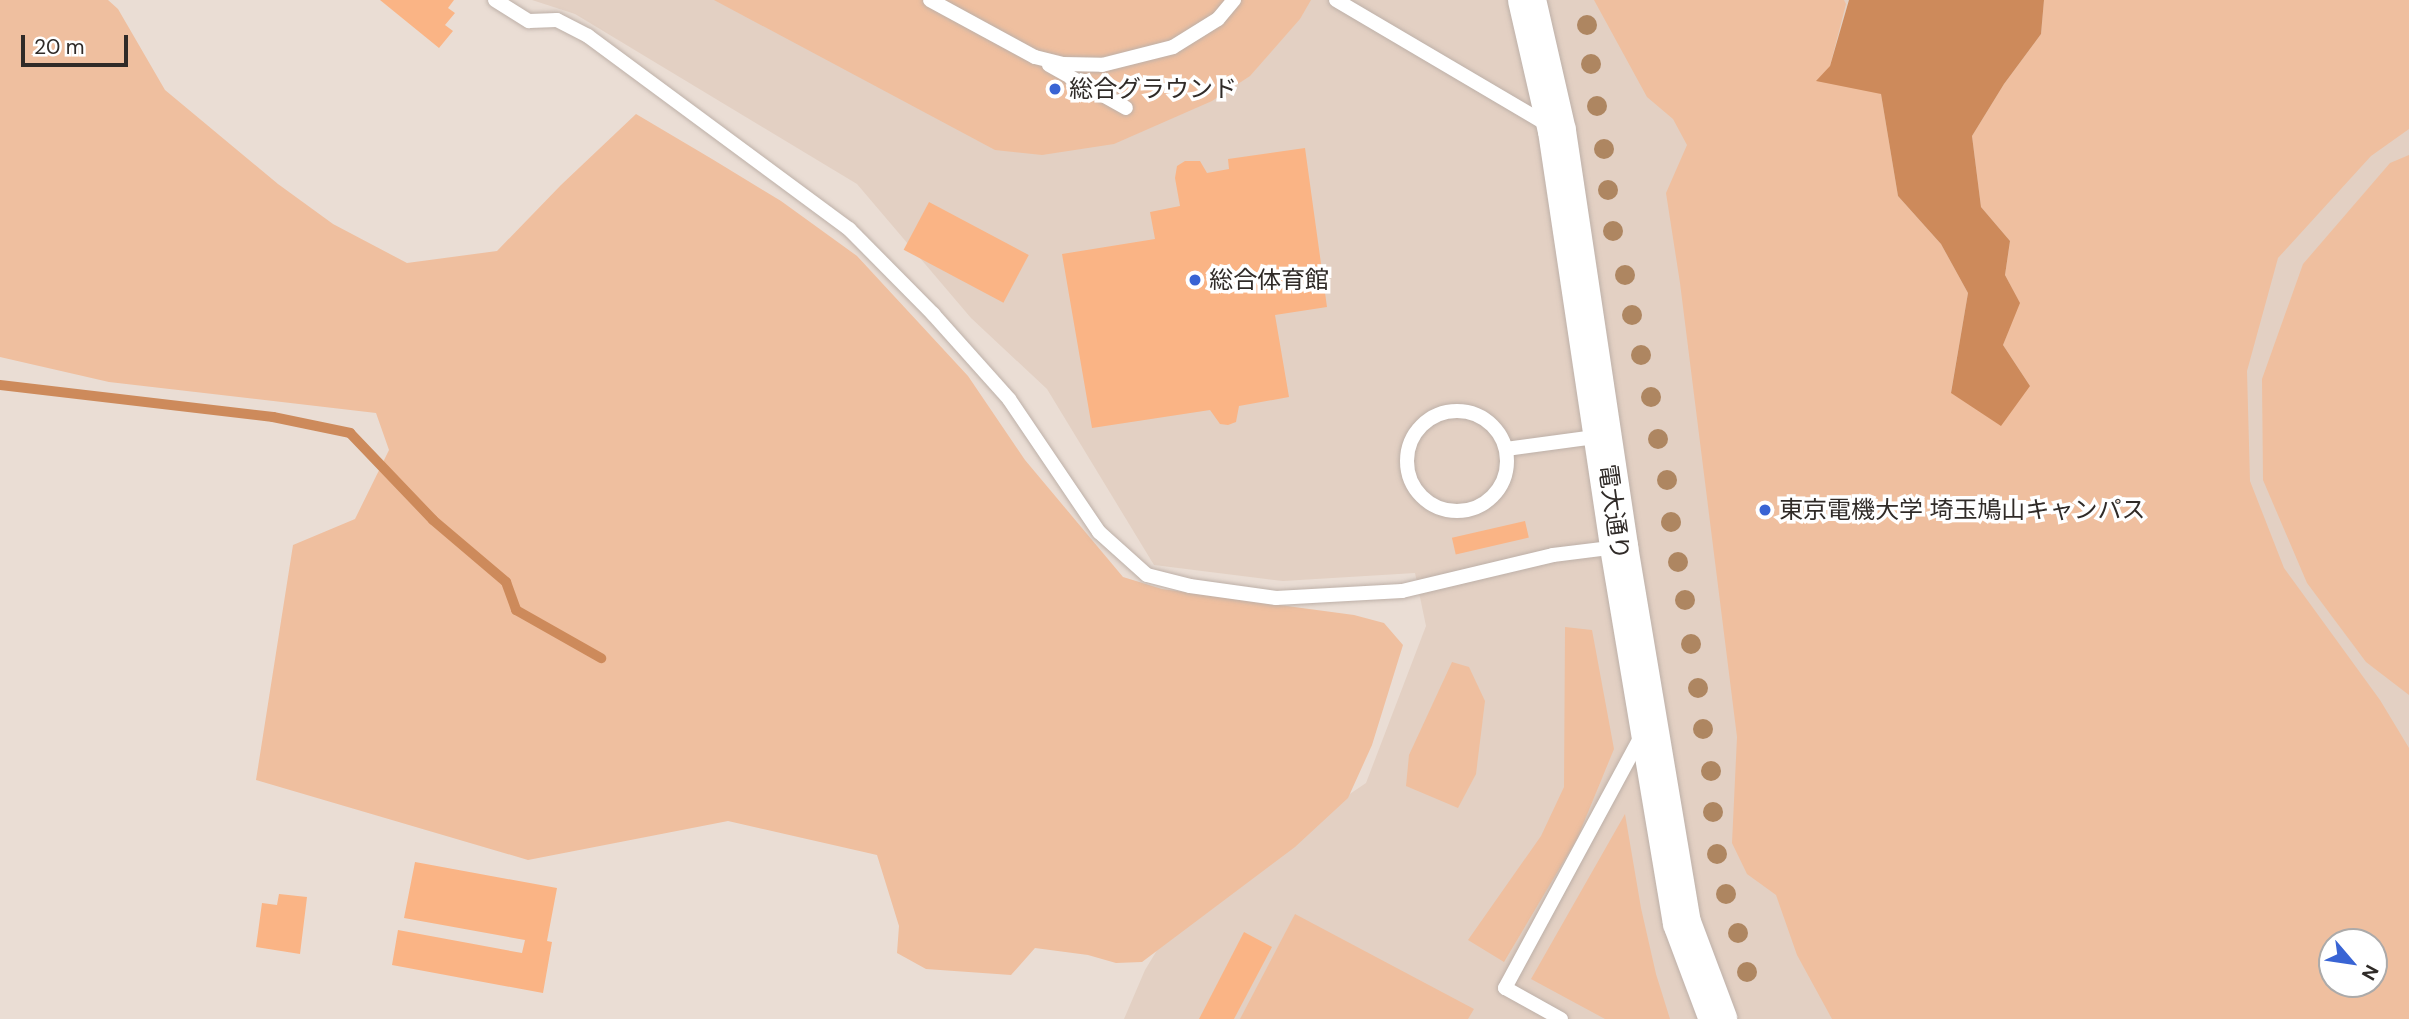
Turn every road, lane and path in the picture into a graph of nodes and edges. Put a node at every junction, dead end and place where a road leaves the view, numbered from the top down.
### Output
1 (495, 0) edge
2 (930, 0) edge
3 (1234, 0) edge
4 (1336, 0) edge
5 (1527, 0) edge
6 (1035, 57) junction
7 (1126, 108) dead end
8 (1558, 131) junction
9 (1603, 436) junction
10 (1506, 449) junction
11 (1619, 547) junction
12 (1650, 719) junction
13 (1562, 1019) edge
14 (1718, 1019) edge

1 - 11 lane
2 - 6 lane
3 - 6 lane
4 - 8 lane
5 - 8 street, 電大通り
6 - 7 lane
8 - 9 street, 電大通り
9 - 10 lane
9 - 11 street, 電大通り
10 - 10 lane
11 - 12 street, 電大通り
12 - 13 lane
12 - 14 street, 電大通り

